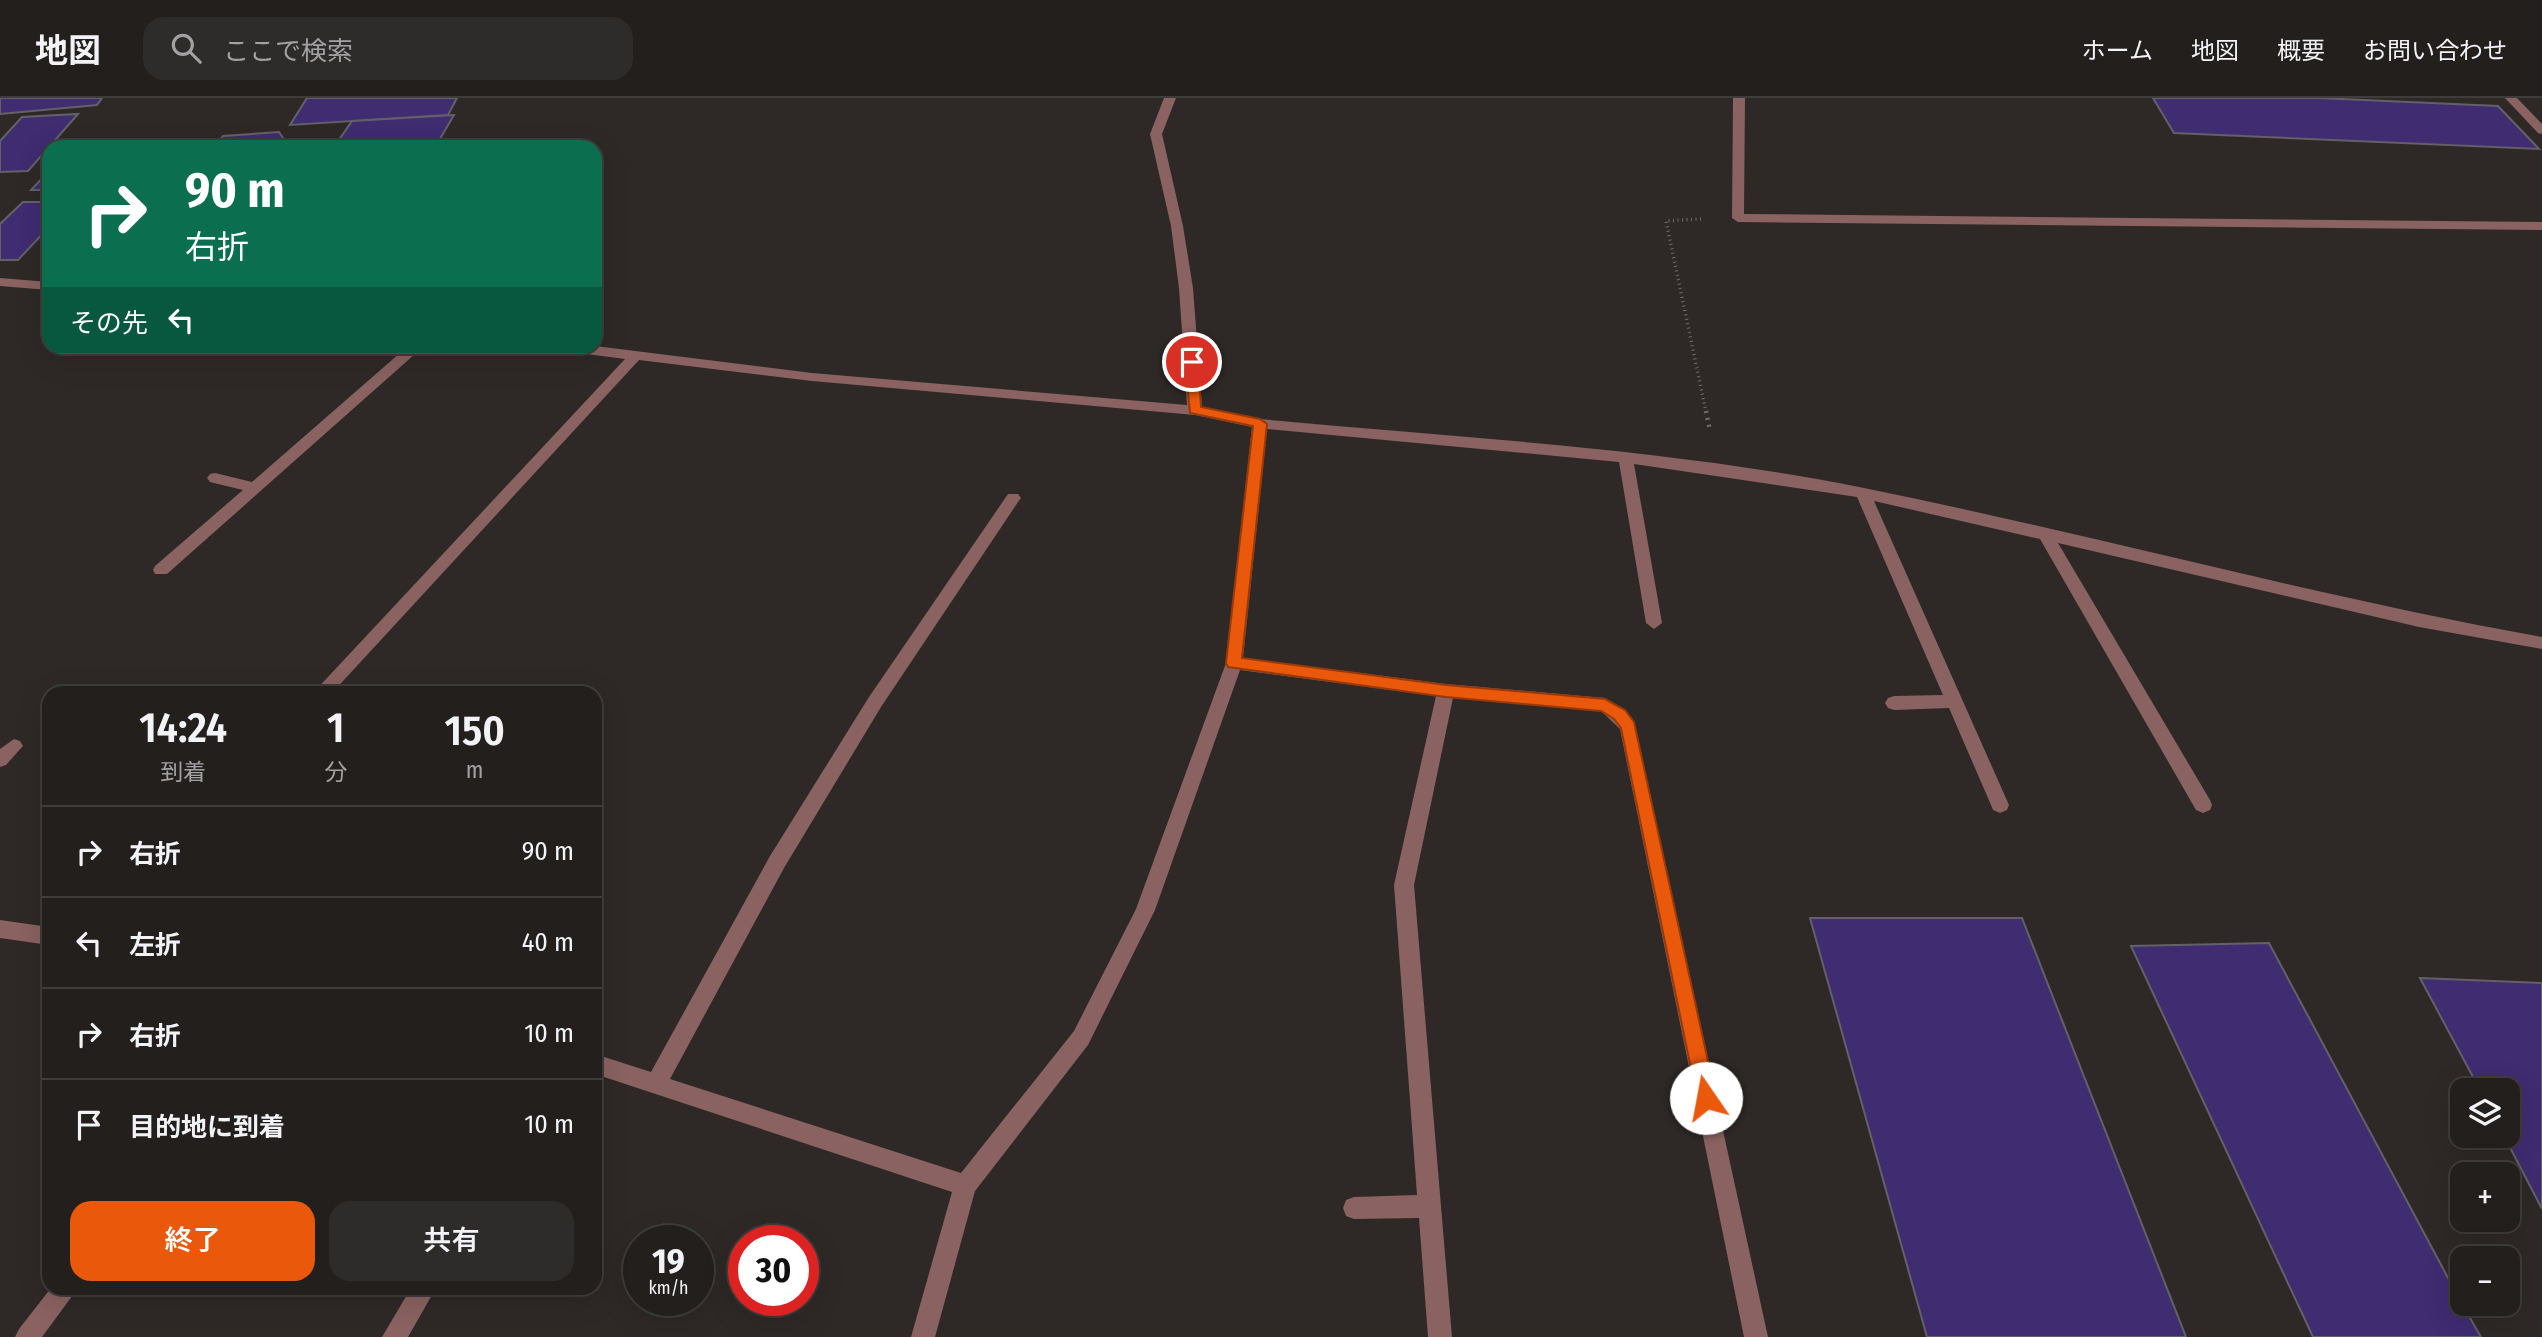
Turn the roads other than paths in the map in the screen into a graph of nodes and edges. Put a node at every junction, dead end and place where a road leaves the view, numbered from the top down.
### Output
1 (1170, 98) edge
2 (1739, 98) edge
3 (2511, 98) edge
4 (2542, 131) edge
5 (2542, 226) edge
6 (0, 282) edge
7 (42, 285) edge
8 (602, 352) edge
9 (408, 354) edge
10 (634, 357) junction
11 (1195, 410) junction
12 (1260, 424) junction
13 (1626, 458) junction
14 (215, 478) dead end
15 (255, 488) junction
16 (1863, 493) junction
17 (1013, 498) dead end
18 (2045, 535) junction
19 (161, 570) dead end
20 (1654, 624) dead end
21 (2542, 643) edge
22 (1234, 663) junction
23 (328, 686) edge
24 (1446, 691) junction
25 (1954, 701) junction
26 (1894, 703) dead end
27 (14, 746) dead end
28 (0, 760) edge
29 (2000, 805) dead end
30 (2203, 805) dead end
31 (0, 929) edge
32 (42, 935) edge
33 (602, 1066) edge
34 (656, 1084) junction
35 (965, 1185) junction
36 (1429, 1206) junction
37 (1354, 1208) dead end
38 (60, 1295) edge
39 (420, 1295) edge
40 (27, 1337) edge
41 (394, 1337) edge
42 (923, 1337) edge
43 (1440, 1337) edge
44 (1756, 1337) edge

1 - 11 street
2 - 5 street
3 - 4 street
6 - 7 street
8 - 10 street
9 - 15 street
10 - 11 street
10 - 23 street
11 - 12 street
12 - 13 street
12 - 22 street
13 - 16 street
13 - 20 street
14 - 15 street
15 - 19 street
16 - 18 street
16 - 25 street
17 - 34 street
18 - 21 street
18 - 30 street
22 - 24 street
22 - 35 street
24 - 36 street
24 - 44 street
25 - 26 street
25 - 29 street
27 - 28 street
31 - 32 street
33 - 34 street
34 - 35 street
35 - 42 street
36 - 37 street
36 - 43 street
38 - 40 street
39 - 41 street

